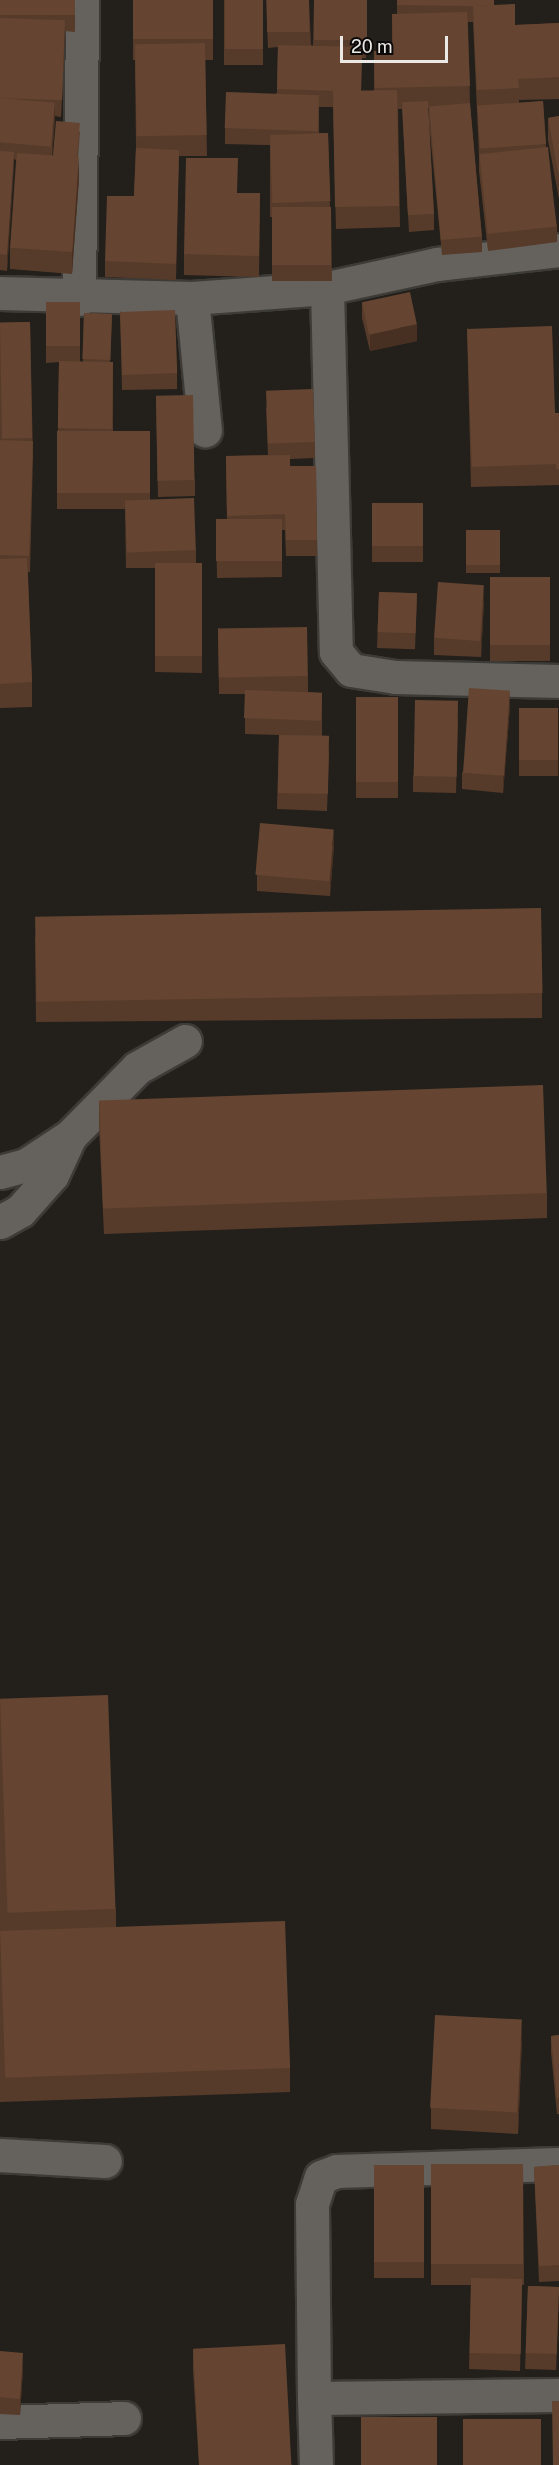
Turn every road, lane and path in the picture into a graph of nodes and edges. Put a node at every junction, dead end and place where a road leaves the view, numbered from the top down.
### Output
1 (82, 0) edge
2 (559, 250) edge
3 (327, 288) junction
4 (0, 293) edge
5 (192, 298) junction
6 (79, 299) junction
7 (205, 430) dead end
8 (559, 681) edge
9 (185, 1041) dead end
10 (70, 1136) junction
11 (0, 1172) edge
12 (0, 1222) edge
13 (0, 2155) edge
14 (105, 2161) dead end
15 (559, 2164) edge
16 (559, 2395) edge
17 (314, 2398) junction
18 (124, 2418) dead end
19 (0, 2422) edge
20 (316, 2465) edge

1 - 6 street
2 - 3 street
3 - 5 street
3 - 8 street
4 - 6 street
5 - 6 street
5 - 7 street
9 - 10 street
10 - 11 street
10 - 12 street
13 - 14 street
15 - 17 street
16 - 17 street
17 - 20 street
18 - 19 street

